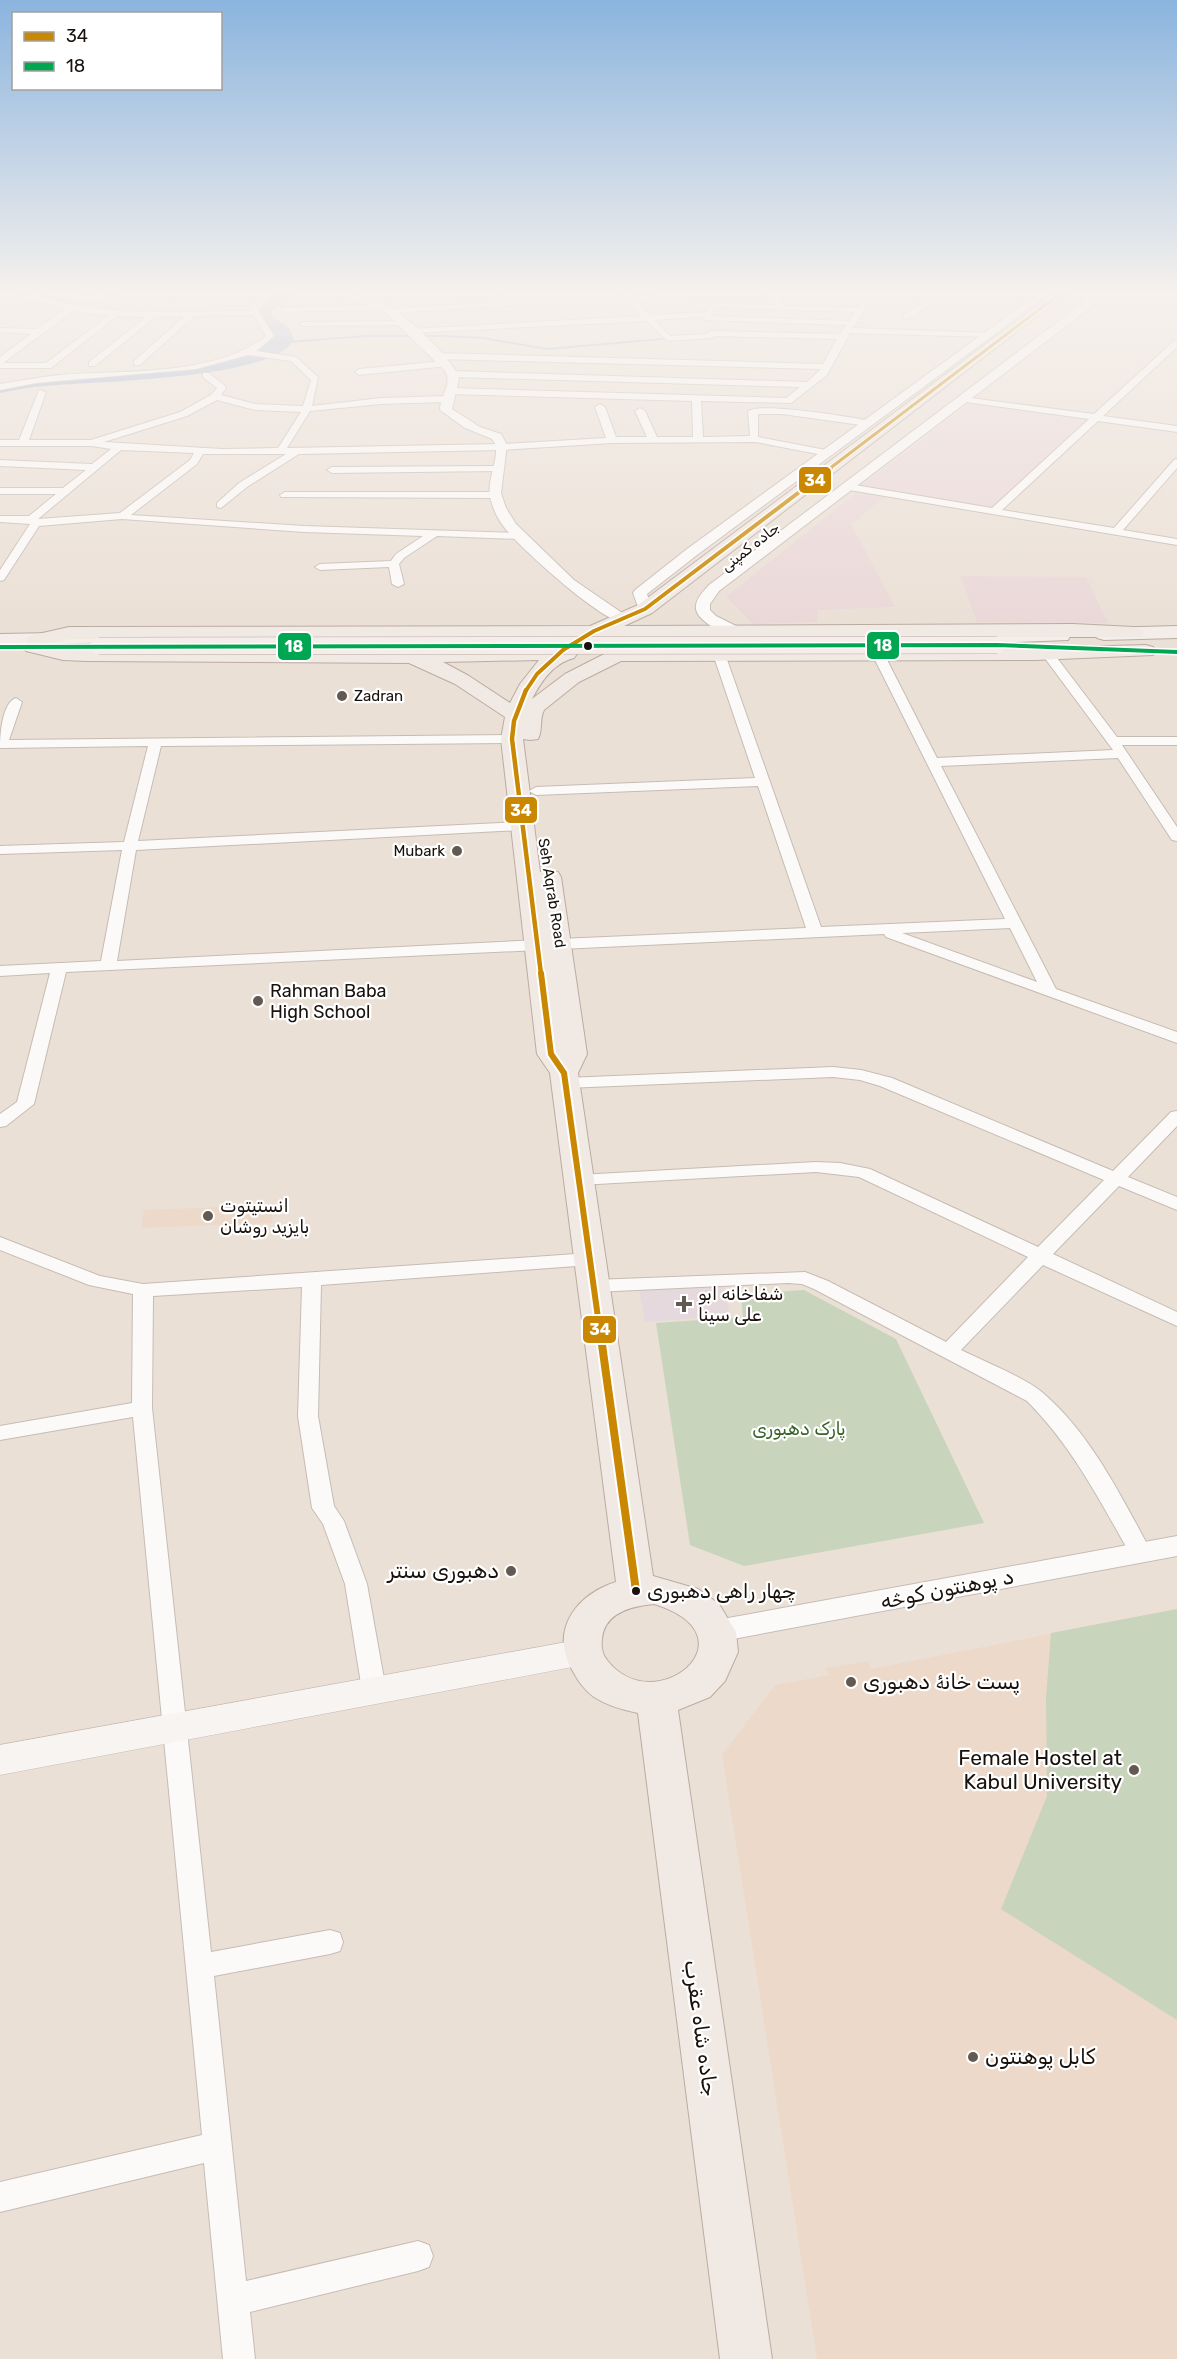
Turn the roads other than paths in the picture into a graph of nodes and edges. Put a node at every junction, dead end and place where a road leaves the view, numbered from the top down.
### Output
1 (38, 403) edge
2 (204, 403) edge
3 (240, 403) edge
4 (309, 403) edge
5 (362, 403) edge
6 (447, 403) edge
7 (696, 403) edge
8 (785, 403) edge
9 (896, 403) edge
10 (923, 403) edge
11 (937, 403) edge
12 (961, 403) edge
13 (994, 403) edge
14 (1112, 403) edge
15 (600, 407) dead end
16 (307, 409) junction
17 (640, 411) dead end
18 (778, 411) junction
19 (1096, 418) junction
20 (868, 423) junction
21 (1177, 429) edge
22 (754, 435) dead end
23 (653, 439) junction
24 (698, 439) junction
25 (612, 440) junction
26 (0, 443) edge
27 (23, 443) junction
28 (92, 443) junction
29 (119, 447) junction
30 (502, 447) junction
31 (200, 451) junction
32 (281, 451) junction
33 (297, 451) junction
34 (828, 453) junction
35 (1177, 462) edge
36 (0, 463) edge
37 (93, 467) junction
38 (496, 469) junction
39 (332, 470) dead end
40 (849, 487) junction
41 (0, 491) edge
42 (64, 491) junction
43 (285, 495) dead end
44 (495, 495) junction
45 (221, 505) dead end
46 (996, 510) junction
47 (123, 516) junction
48 (0, 519) edge
49 (34, 521) junction
50 (1116, 532) junction
51 (435, 533) junction
52 (520, 536) junction
53 (1177, 542) edge
54 (394, 564) junction
55 (320, 567) dead end
56 (0, 578) edge
57 (398, 584) dead end
58 (657, 617) junction
59 (623, 620) junction
60 (553, 630) junction
61 (595, 631) junction
62 (735, 631) junction
63 (1134, 633) junction
64 (1175, 636) edge
65 (0, 640) edge
66 (996, 641) junction
67 (34, 643) junction
68 (0, 647) edge
69 (1146, 651) junction
70 (1177, 652) edge
71 (1047, 653) junction
72 (558, 654) junction
73 (719, 654) junction
74 (878, 654) junction
75 (510, 655) junction
76 (616, 655) junction
77 (411, 657) junction
78 (16, 702) dead end
79 (511, 723) junction
80 (1113, 741) junction
81 (1177, 741) edge
82 (155, 743) junction
83 (1, 744) edge
84 (1122, 754) junction
85 (933, 762) junction
86 (763, 782) junction
87 (536, 791) junction
88 (522, 826) junction
89 (1175, 830) edge
90 (130, 846) junction
91 (0, 850) edge
92 (1015, 923) junction
93 (882, 930) junction
94 (815, 933) junction
95 (549, 945) junction
96 (108, 967) junction
97 (59, 970) junction
98 (0, 971) edge
99 (1049, 990) junction
100 (1177, 1038) edge
101 (565, 1078) junction
102 (1177, 1116) edge
103 (0, 1122) edge
104 (1115, 1178) junction
105 (579, 1180) junction
106 (1177, 1204) edge
107 (0, 1244) edge
108 (1041, 1254) junction
109 (592, 1273) junction
110 (312, 1280) junction
111 (143, 1290) junction
112 (1177, 1320) edge
113 (949, 1350) junction
114 (142, 1408) junction
115 (0, 1432) edge
116 (1177, 1546) edge
117 (1141, 1553) junction
118 (636, 1591) junction
119 (717, 1631) junction
120 (583, 1652) junction
121 (375, 1690) junction
122 (656, 1698) junction
123 (175, 1726) junction
124 (0, 1760) edge
125 (330, 1942) dead end
126 (198, 1967) junction
127 (217, 2146) junction
128 (0, 2198) edge
129 (418, 2256) dead end
130 (233, 2300) junction
131 (239, 2359) edge
132 (746, 2359) edge

1 - 27 street
2 - 28 street
3 - 16 street
4 - 16 street
5 - 16 street
6 - 30 street
7 - 24 street
8 - 18 street
9 - 20 street
10 - 58 highway, جاده کمپنی
11 - 58 highway, جاده کمپنی
12 - 40 street
13 - 19 street
14 - 19 street
15 - 25 street
16 - 32 street
17 - 23 street
18 - 20 street
18 - 22 street
19 - 21 street
19 - 46 street
20 - 34 street
23 - 24 street
23 - 25 street
24 - 34 street
25 - 30 street
26 - 27 street
27 - 28 street
28 - 29 street
29 - 31 street
29 - 37 street
30 - 33 street
30 - 38 street
31 - 32 street
31 - 47 street
32 - 33 street
33 - 45 street
34 - 58 street
35 - 50 street
36 - 37 street
37 - 42 street
38 - 39 street
38 - 44 street
40 - 46 street
40 - 62 street
41 - 42 street
42 - 49 street
43 - 44 street
44 - 52 street
46 - 50 street
47 - 49 street
47 - 51 street
48 - 49 street
49 - 56 street
50 - 53 street
51 - 52 street
51 - 54 street
52 - 59 street
54 - 55 street
54 - 57 street
58 - 59 highway, جاده کمپنی
58 - 61 highway
58 - 62 highway
58 - 76 highway, Seh Aqrab Road
59 - 61 highway, جاده کمپنی
60 - 61 highway
60 - 67 highway
60 - 75 highway
61 - 72 highway
62 - 63 highway
63 - 64 main road
63 - 66 main road
65 - 67 main road
66 - 67 main road, bridge
66 - 69 main road
67 - 68 main road
67 - 77 highway
69 - 70 main road
69 - 71 highway
71 - 74 highway
71 - 80 street
72 - 75 highway
72 - 76 highway
72 - 79 highway
73 - 74 highway
73 - 76 highway
73 - 86 street
74 - 85 street
75 - 77 highway
75 - 79 highway, Seh Aqrab Road
76 - 87 highway, Seh Aqrab Road
77 - 79 highway
78 - 83 street
79 - 82 street
79 - 88 highway, Seh Aqrab Road
80 - 81 street
80 - 84 street
82 - 83 street
82 - 90 street
84 - 85 street
84 - 89 street
85 - 92 street
86 - 87 street
86 - 94 street
87 - 95 highway, Seh Aqrab Road
88 - 90 street
88 - 95 highway, Seh Aqrab Road
90 - 91 street
90 - 96 street
92 - 93 street
92 - 99 street
93 - 94 street
93 - 99 street
94 - 95 street
95 - 96 street
95 - 101 highway, Seh Aqrab Road
96 - 97 street
97 - 98 street
97 - 103 street
99 - 100 street
101 - 104 street
101 - 105 highway, Seh Aqrab Road
102 - 104 street
104 - 106 street
104 - 108 street
105 - 108 street
105 - 109 highway, Seh Aqrab Road
107 - 111 street
108 - 112 street
108 - 113 street
109 - 110 street
109 - 113 street
109 - 118 highway, Seh Aqrab Road
110 - 111 street
110 - 121 street
111 - 114 street
113 - 117 street
114 - 115 street
114 - 123 street
116 - 117 street, د پوهنتون کوڅه
117 - 119 street, د پوهنتون کوڅه
118 - 119 highway
118 - 120 highway
119 - 122 highway
120 - 121 main road
120 - 122 highway
121 - 123 main road
122 - 132 highway, جاده شاه عقرب
123 - 124 main road
123 - 126 street
125 - 126 street
126 - 127 street
127 - 128 street
127 - 130 street
129 - 130 street
130 - 131 street

